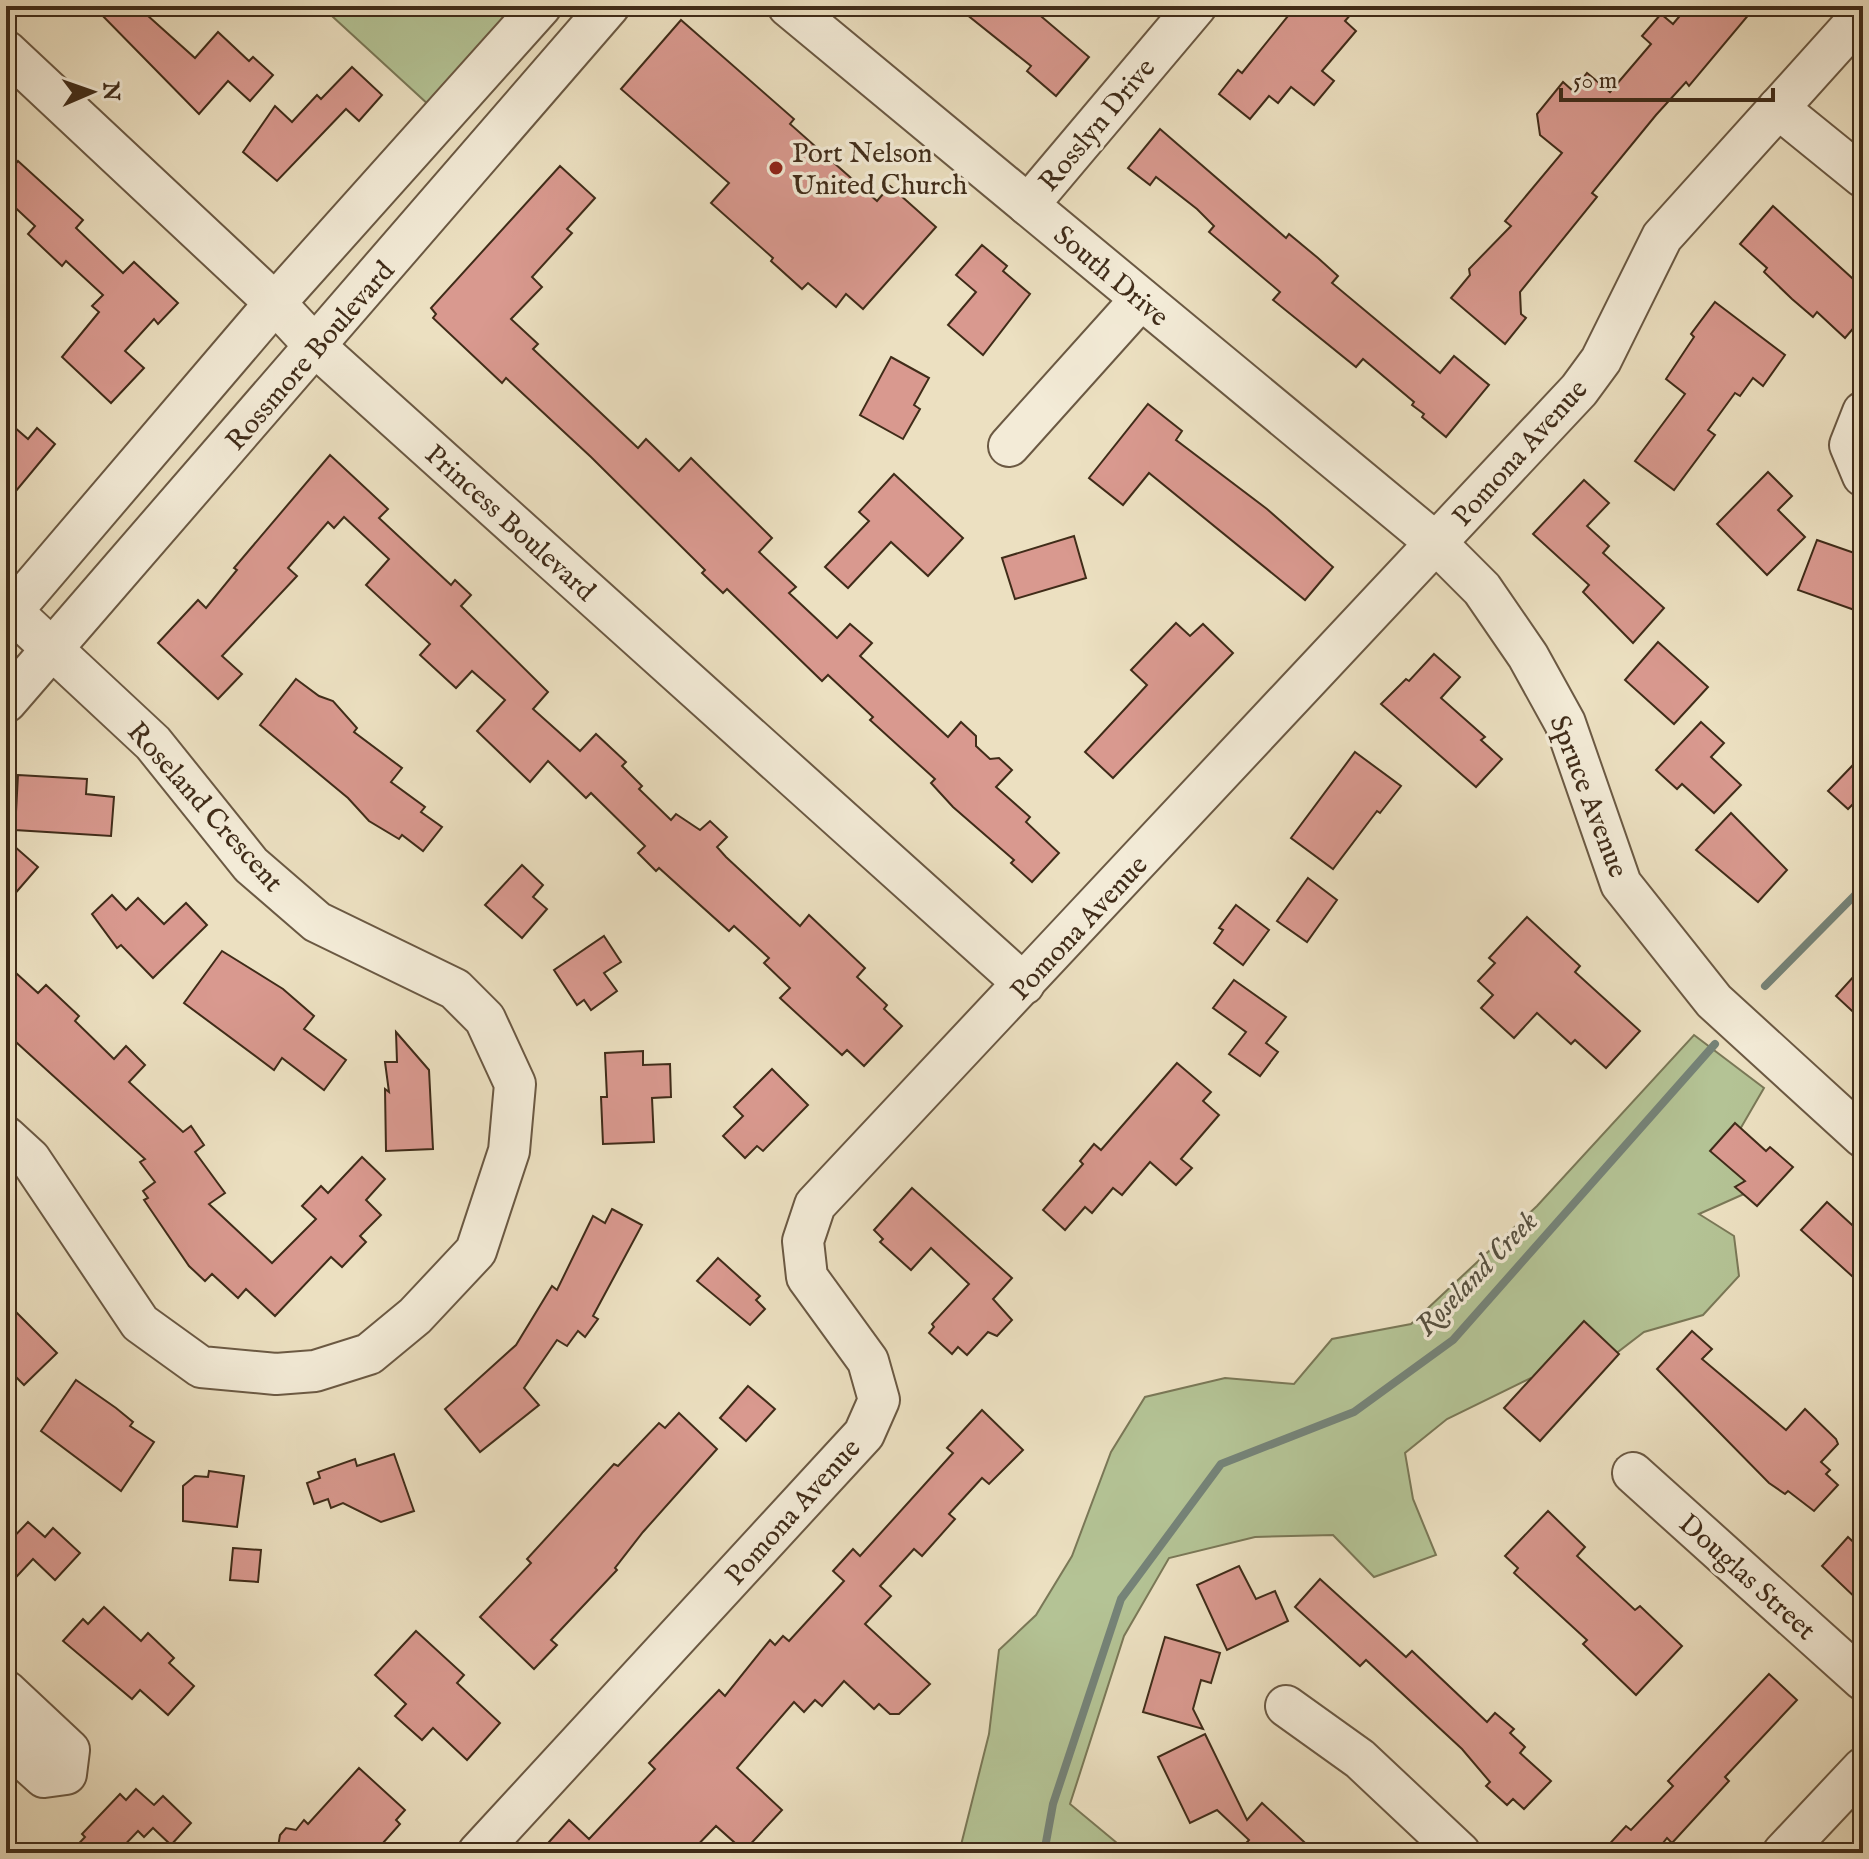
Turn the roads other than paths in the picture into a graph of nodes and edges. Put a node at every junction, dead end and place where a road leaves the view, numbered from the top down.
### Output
1 (541, 6) edge
2 (609, 6) edge
3 (788, 6) edge
4 (1196, 6) edge
5 (1863, 14) edge
6 (6, 51) edge
7 (1778, 108) junction
8 (1863, 177) edge
9 (1028, 205) junction
10 (1141, 299) junction
11 (275, 303) junction
12 (316, 347) junction
13 (1863, 412) edge
14 (1009, 446) dead end
15 (1863, 476) edge
16 (1436, 543) junction
17 (8, 612) edge
18 (53, 650) junction
19 (6, 702) edge
20 (1024, 984) junction
21 (6, 1137) edge
22 (1863, 1137) edge
23 (1633, 1473) dead end
24 (1863, 1680) edge
25 (6, 1691) edge
26 (1286, 1706) dead end
27 (6, 1743) edge
28 (1863, 1768) edge
29 (478, 1853) edge
30 (1460, 1853) edge
31 (1783, 1853) edge

1 - 11 street, Rossmore Boulevard
2 - 12 street, Rossmore Boulevard
3 - 9 street, South Drive
4 - 9 street, Rosslyn Drive
5 - 7 street, Pomona Avenue
6 - 11 street, Princess Boulevard
7 - 8 street
7 - 16 street, Pomona Avenue
9 - 10 street, South Drive
10 - 14 street
10 - 16 street, South Drive
11 - 12 street, Princess Boulevard
11 - 17 street, Rossmore Boulevard
12 - 18 street, Rossmore Boulevard
12 - 20 street, Princess Boulevard
13 - 15 street
16 - 20 street, Pomona Avenue
16 - 22 street, Spruce Avenue
17 - 18 street, Roseland Crescent
18 - 19 street, Rossmore Boulevard
18 - 21 street, Roseland Crescent
20 - 29 street, Pomona Avenue
23 - 24 street, Douglas Street
25 - 27 street
26 - 30 street
28 - 31 street

